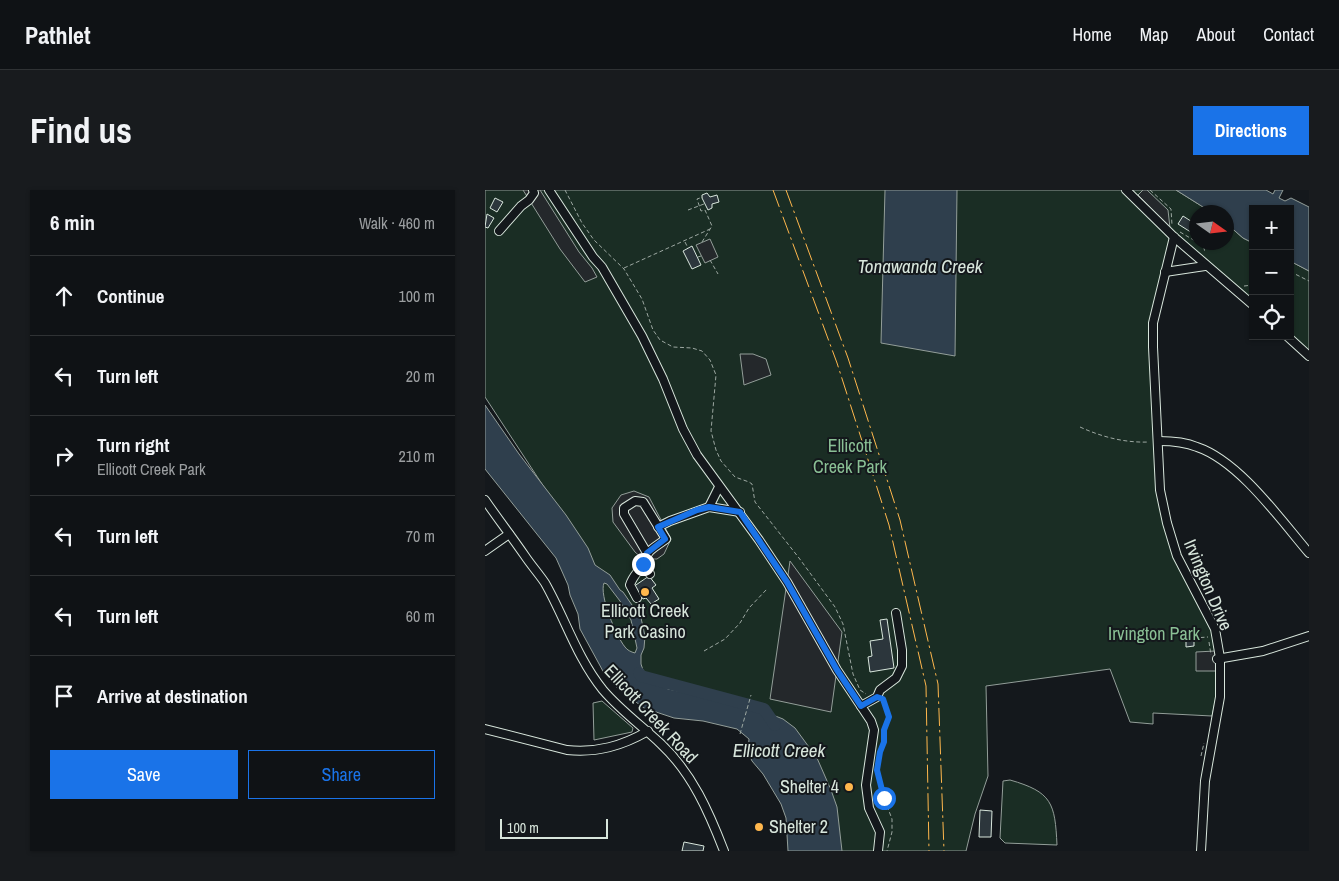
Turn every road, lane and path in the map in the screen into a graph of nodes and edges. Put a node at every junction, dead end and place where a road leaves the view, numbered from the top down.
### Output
1 (533, 190) edge
2 (549, 190) edge
3 (565, 190) edge
4 (1126, 190) edge
5 (1150, 190) edge
6 (703, 197) dead end
7 (704, 204) dead end
8 (699, 206) junction
9 (688, 210) dead end
10 (1173, 227) dead end
11 (710, 229) junction
12 (499, 231) dead end
13 (1176, 234) junction
14 (1189, 239) edge
15 (685, 241) junction
16 (702, 242) dead end
17 (688, 248) dead end
18 (701, 256) dead end
19 (698, 257) dead end
20 (710, 260) dead end
21 (1205, 266) junction
22 (624, 269) junction
23 (1165, 272) junction
24 (718, 274) dead end
25 (1294, 274) edge
26 (1309, 281) edge
27 (1249, 302) edge
28 (1291, 340) edge
29 (1309, 356) edge
30 (1080, 427) dead end
31 (1159, 441) junction
32 (719, 486) junction
33 (485, 500) edge
34 (709, 507) junction
35 (740, 512) junction
36 (658, 527) junction
37 (509, 534) junction
38 (485, 552) edge
39 (1309, 552) edge
40 (647, 553) junction
41 (643, 564) junction
42 (650, 574) dead end
43 (767, 589) dead end
44 (637, 598) dead end
45 (896, 613) dead end
46 (1309, 636) edge
47 (1208, 637) dead end
48 (1194, 638) dead end
49 (704, 651) dead end
50 (1218, 659) junction
51 (751, 695) dead end
52 (877, 697) junction
53 (861, 706) junction
54 (485, 729) edge
55 (648, 731) junction
56 (740, 734) dead end
57 (724, 851) edge
58 (877, 851) edge
59 (887, 851) edge
60 (1201, 851) edge

1 - 12 street
2 - 32 street
3 - 22 path
4 - 13 street
5 - 10 path
6 - 8 path
7 - 8 path
8 - 9 path
8 - 11 path
11 - 15 path
11 - 16 path
13 - 14 path
13 - 21 street
13 - 23 street, Irvington Drive
15 - 17 path
15 - 22 path
18 - 19 path
20 - 24 path
21 - 23 street
21 - 27 street
22 - 52 path
23 - 31 street, Irvington Drive
25 - 26 path
28 - 29 street
30 - 31 path
31 - 39 street
31 - 50 street, Irvington Drive
32 - 34 street
32 - 35 street
33 - 37 street, Ellicott Creek Road
34 - 35 street
34 - 36 street
35 - 53 street
36 - 40 street
36 - 40 street
37 - 38 street
37 - 55 street, Ellicott Creek Road
40 - 41 street
41 - 42 street
41 - 44 street
43 - 49 path
45 - 52 street
46 - 50 street
47 - 48 path
50 - 60 street, Irvington Drive
51 - 56 path
52 - 53 street
52 - 59 path
53 - 58 street
54 - 55 street
55 - 57 street, Ellicott Creek Road

